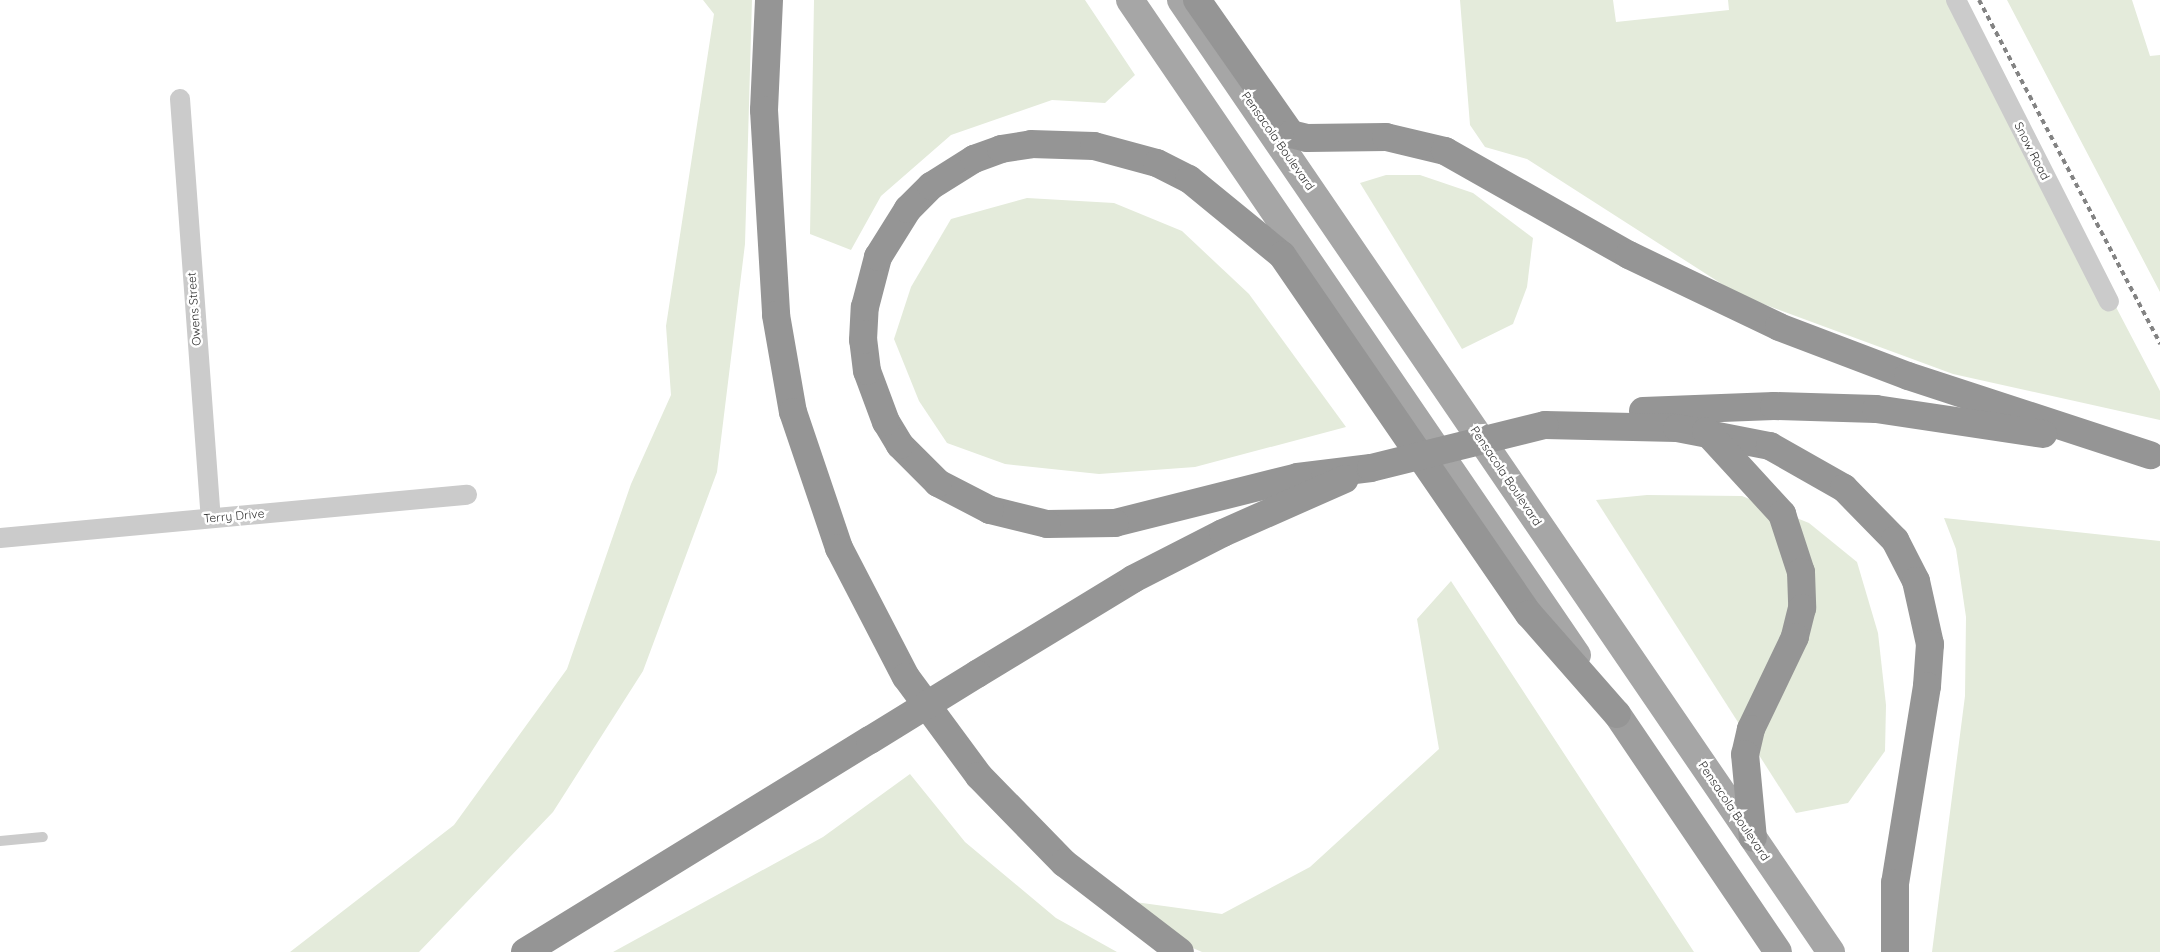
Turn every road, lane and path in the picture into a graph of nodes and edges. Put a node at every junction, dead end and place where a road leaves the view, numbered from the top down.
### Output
1 (769, 0) edge
2 (1130, 0) edge
3 (1181, 0) edge
4 (1197, 0) edge
5 (1956, 0) edge
6 (180, 99) dead end
7 (2109, 301) dead end
8 (1545, 425) junction
9 (1706, 431) junction
10 (2155, 456) edge
11 (1371, 468) junction
12 (467, 495) dead end
13 (211, 518) junction
14 (0, 538) edge
15 (1617, 714) junction
16 (44, 837) dead end
17 (1753, 838) junction
18 (0, 841) edge
19 (526, 952) edge
20 (1180, 952) edge
21 (1778, 952) edge
22 (1831, 952) edge
23 (1895, 952) edge

1 - 20 highway
2 - 15 main road
3 - 17 main road, Pensacola Boulevard
4 - 10 highway
5 - 7 street, Snow Road
6 - 13 street, Owens Street
8 - 9 highway
8 - 10 highway
8 - 11 highway, bridge
9 - 17 highway
9 - 23 highway
11 - 15 highway
11 - 19 highway, bridge
12 - 13 street, Terry Drive
13 - 14 street, Terry Drive
15 - 21 highway
16 - 18 lane
17 - 22 main road, Pensacola Boulevard

